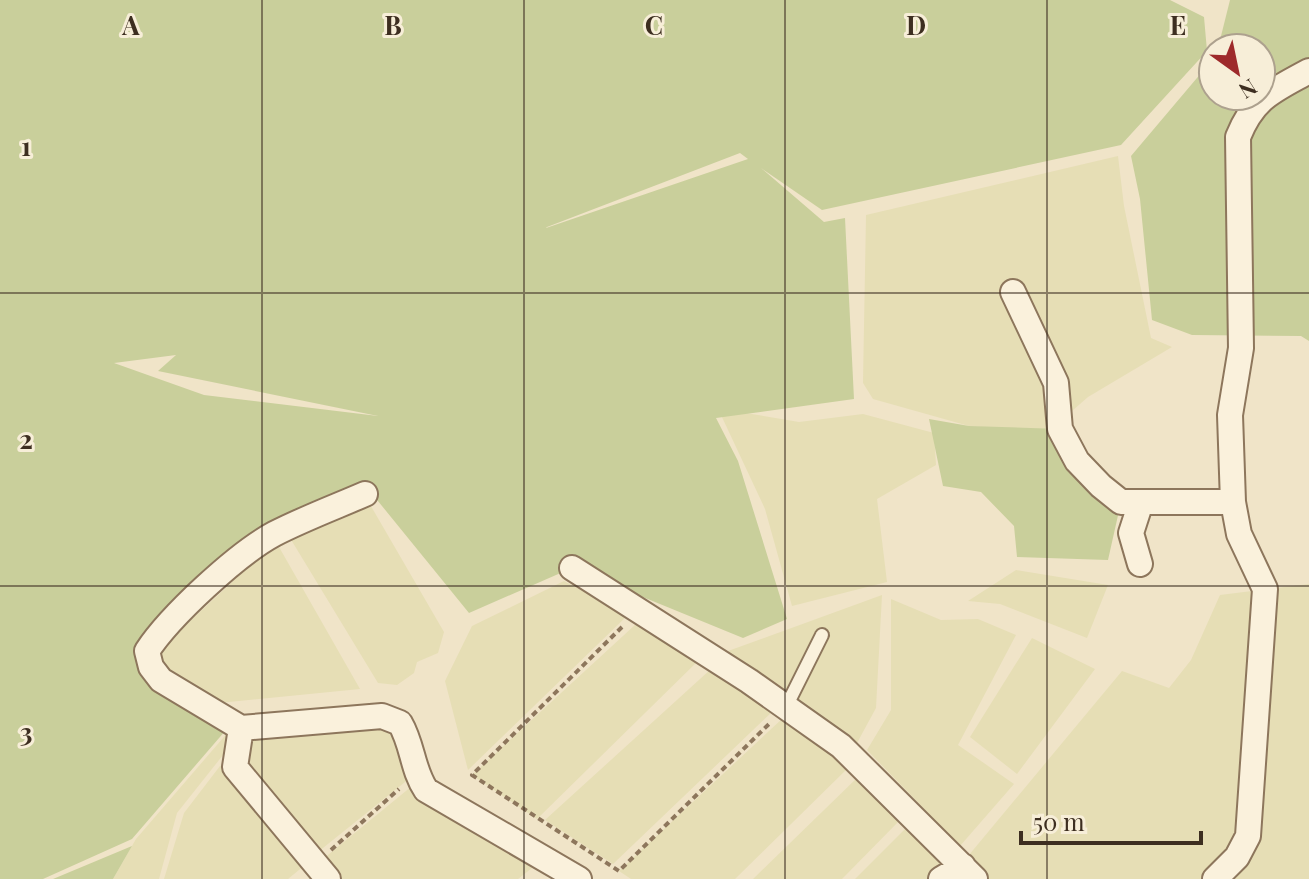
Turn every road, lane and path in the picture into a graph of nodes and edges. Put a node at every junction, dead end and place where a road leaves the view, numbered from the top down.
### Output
1 (1309, 71) edge
2 (1013, 292) dead end
3 (365, 494) dead end
4 (1141, 502) junction
5 (1233, 502) junction
6 (1140, 564) dead end
7 (572, 568) dead end
8 (639, 610) junction
9 (822, 635) dead end
10 (786, 707) junction
11 (241, 728) junction
12 (415, 774) junction
13 (322, 872) edge
14 (969, 873) edge
15 (579, 879) edge
16 (941, 879) edge
17 (1215, 879) edge

1 - 5 street
2 - 4 street
3 - 11 street
4 - 5 street
4 - 6 street
5 - 17 street
7 - 8 street
8 - 10 street
8 - 10 path
9 - 10 lane
10 - 14 street
11 - 12 street
11 - 13 street
12 - 13 path
12 - 15 street
14 - 16 street

